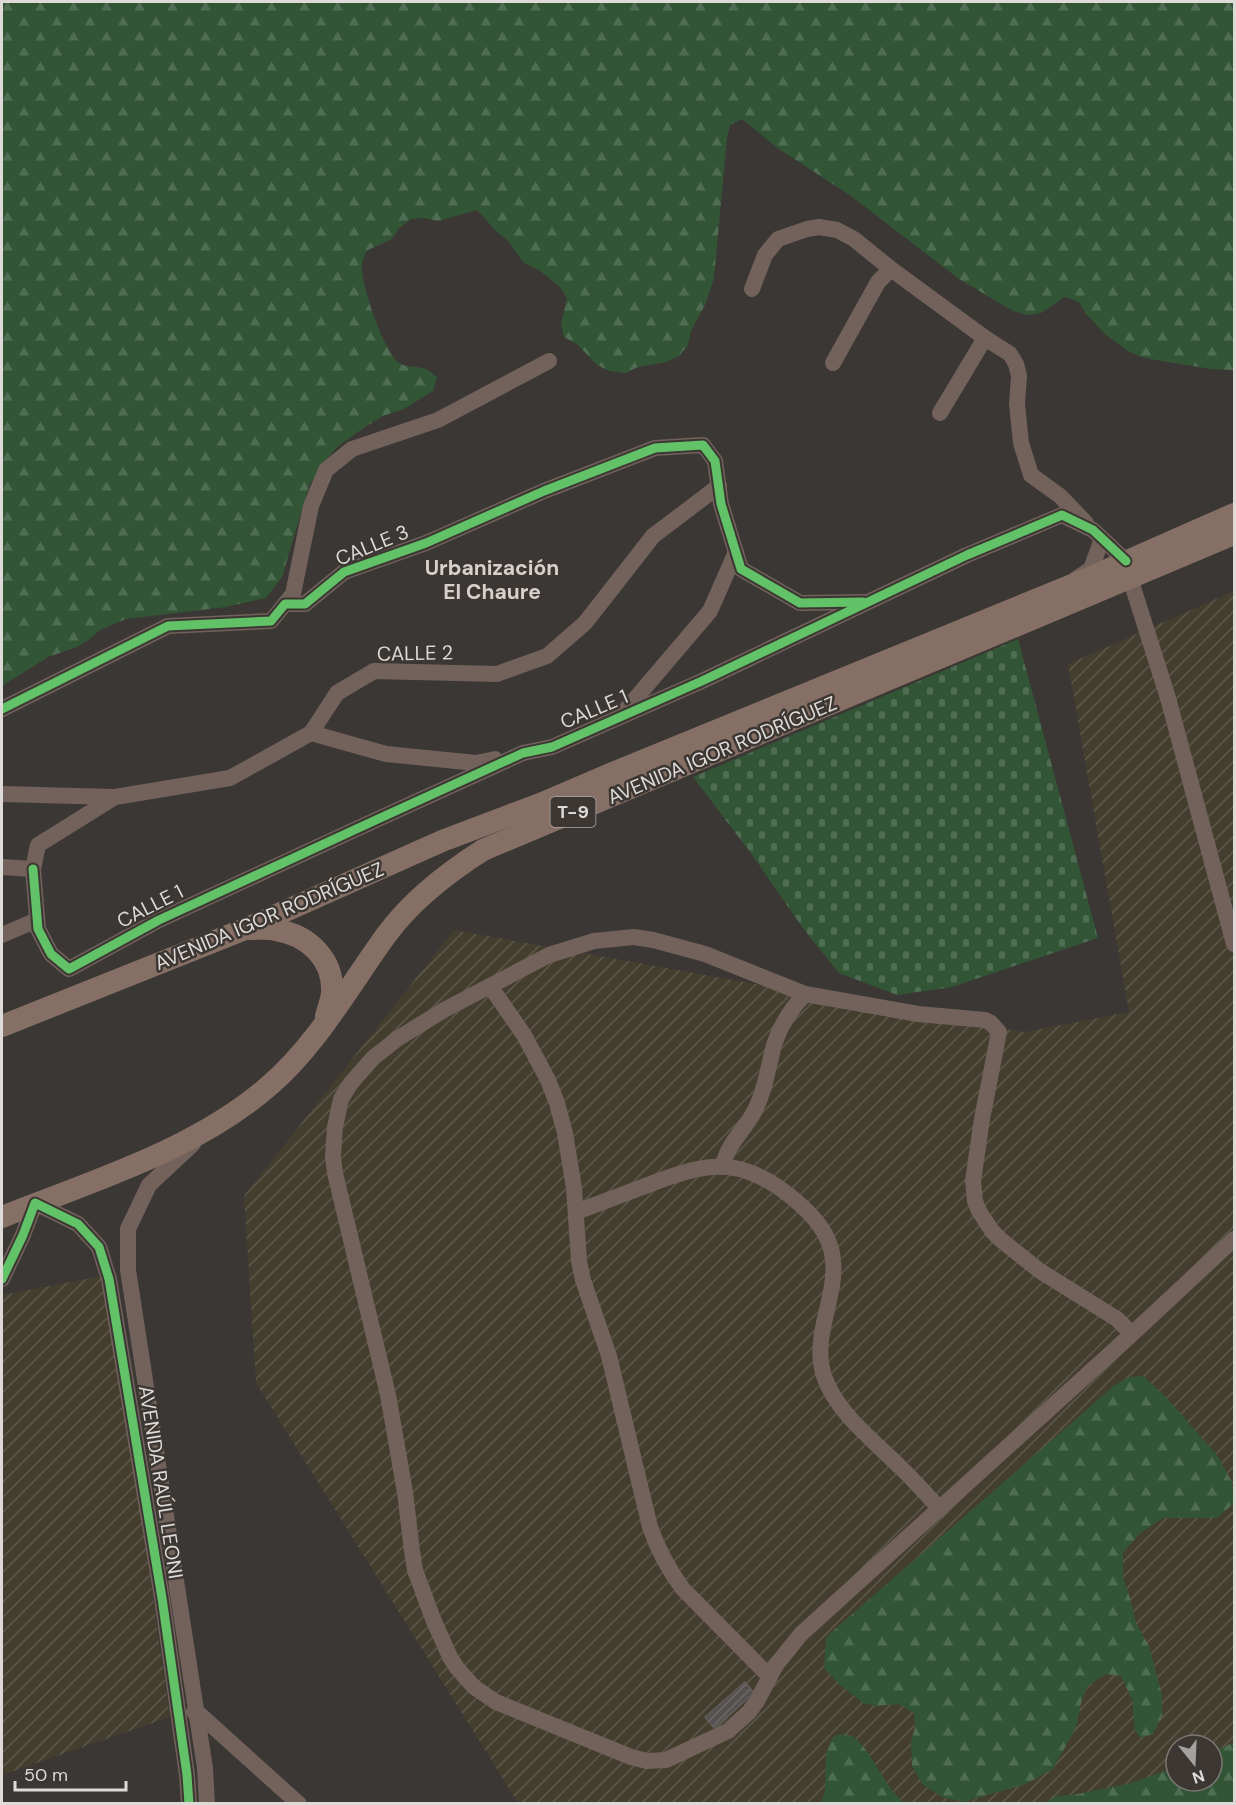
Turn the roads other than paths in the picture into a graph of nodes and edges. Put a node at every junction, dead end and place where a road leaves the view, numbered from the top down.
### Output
1 (891, 269) junction
2 (752, 289) dead end
3 (985, 338) junction
4 (549, 361) dead end
5 (833, 363) dead end
6 (940, 413) dead end
7 (719, 486) junction
8 (1234, 514) edge
9 (1098, 534) junction
10 (1234, 534) edge
11 (736, 552) junction
12 (1128, 570) junction
13 (1064, 588) junction
14 (869, 602) junction
15 (285, 604) junction
16 (2, 709) edge
17 (619, 718) junction
18 (311, 733) junction
19 (523, 753) junction
20 (2, 794) edge
21 (115, 797) junction
22 (2, 867) edge
23 (33, 869) junction
24 (37, 920) junction
25 (244, 929) junction
26 (2, 935) edge
27 (1234, 944) edge
28 (490, 986) junction
29 (805, 994) junction
30 (324, 1023) junction
31 (2, 1026) edge
32 (214, 1126) junction
33 (723, 1167) junction
34 (35, 1203) junction
35 (576, 1212) junction
36 (2, 1217) edge
37 (1234, 1239) edge
38 (2, 1279) edge
39 (1132, 1334) junction
40 (939, 1509) junction
41 (769, 1676) junction
42 (178, 1710) junction
43 (196, 1712) junction
44 (189, 1803) edge
45 (207, 1803) edge
46 (299, 1803) edge

1 - 2 street
1 - 3 street
1 - 5 street
3 - 6 street
3 - 9 street
4 - 15 street
7 - 11 street
7 - 15 street, CALLE 3
7 - 18 street, CALLE 2
8 - 12 highway, AVENIDA IGOR RODRÍGUEZ / T-9
9 - 12 street, CALLE 1
9 - 13 street
9 - 14 street, CALLE 1
10 - 12 highway, AVENIDA IGOR RODRÍGUEZ / T-9
11 - 14 street
11 - 17 street
12 - 13 highway, AVENIDA IGOR RODRÍGUEZ / T-9
12 - 27 street
12 - 30 highway, AVENIDA IGOR RODRÍGUEZ / T-9
13 - 25 highway, AVENIDA IGOR RODRÍGUEZ / T-9
14 - 17 street, CALLE 1
15 - 16 street, CALLE 3
17 - 19 street, CALLE 1
18 - 19 street
18 - 21 street, CALLE 2
19 - 24 street, CALLE 1
20 - 21 street
21 - 23 street, CALLE 2
22 - 23 street
23 - 24 street
24 - 26 street
25 - 30 highway, T-9
25 - 31 highway, AVENIDA IGOR RODRÍGUEZ / T-9
28 - 29 street
28 - 35 street
28 - 41 street
29 - 33 street
29 - 39 street
30 - 32 highway, AVENIDA IGOR RODRÍGUEZ / T-9
32 - 34 highway, AVENIDA IGOR RODRÍGUEZ / T-9
32 - 43 street, AVENIDA RAÚL LEONI
33 - 35 street
33 - 40 street
34 - 36 highway, AVENIDA IGOR RODRÍGUEZ / T-9
34 - 38 street
34 - 42 street, AVENIDA RAÚL LEONI
35 - 41 street
37 - 39 street
39 - 40 street
40 - 41 street
42 - 43 street
42 - 44 street, AVENIDA RAÚL LEONI
43 - 45 street, AVENIDA RAÚL LEONI
43 - 46 street

